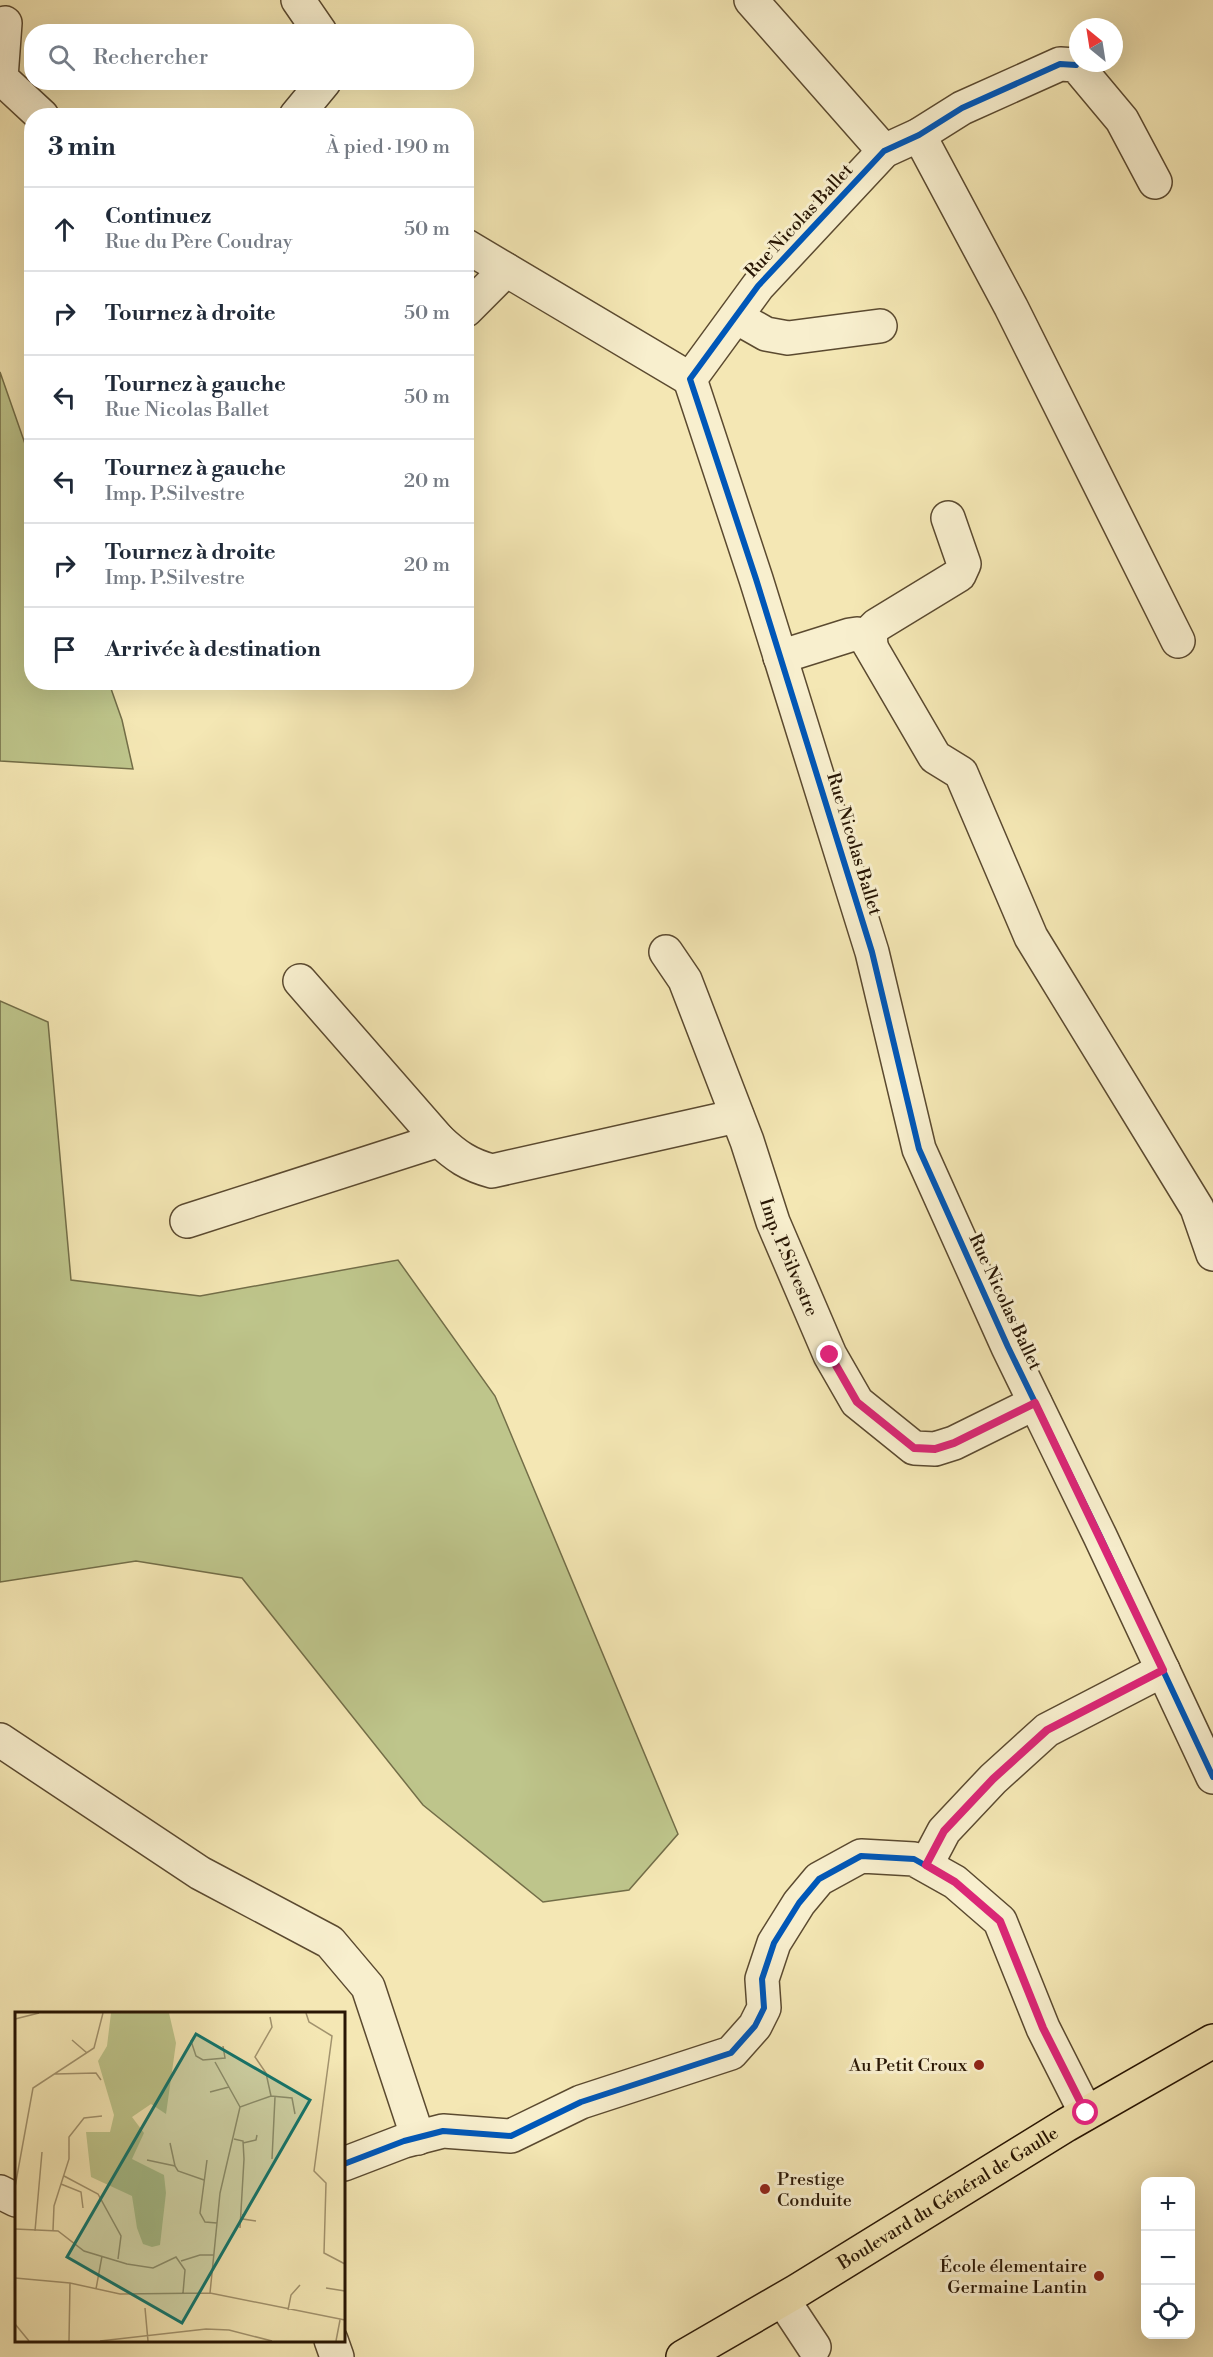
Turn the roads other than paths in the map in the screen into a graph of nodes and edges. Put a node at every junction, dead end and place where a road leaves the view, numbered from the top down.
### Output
1 (298, 0) edge
2 (751, 0) edge
3 (5, 23) dead end
4 (314, 24) edge
5 (317, 90) edge
6 (33, 108) edge
7 (303, 108) edge
8 (918, 135) junction
9 (884, 151) junction
10 (1155, 182) dead end
11 (474, 251) edge
12 (506, 270) junction
13 (474, 302) edge
14 (736, 316) junction
15 (880, 326) dead end
16 (690, 379) junction
17 (948, 518) dead end
18 (1178, 641) dead end
19 (871, 646) junction
20 (780, 657) junction
21 (666, 952) dead end
22 (300, 981) dead end
23 (737, 1116) junction
24 (439, 1140) junction
25 (1205, 1219) edge
26 (187, 1221) dead end
27 (1213, 1254) edge
28 (1035, 1403) junction
29 (1163, 1670) junction
30 (0, 1740) edge
31 (1213, 1777) edge
32 (926, 1865) junction
33 (1213, 2041) edge
34 (1086, 2113) junction
35 (418, 2138) junction
36 (345, 2164) edge
37 (0, 2192) edge
38 (15, 2200) edge
39 (783, 2300) junction
40 (332, 2342) edge
41 (813, 2347) dead end
42 (337, 2357) edge
43 (683, 2357) edge

1 - 4 street
2 - 9 street
3 - 6 street
5 - 7 street
8 - 9 street, Rue Nicolas Ballet
8 - 10 street, Rue Nicolas Ballet
8 - 18 street
9 - 14 street, Rue Nicolas Ballet
11 - 12 street
12 - 13 street
12 - 16 street
14 - 15 street
14 - 16 street, Rue Nicolas Ballet
16 - 20 street, Rue Nicolas Ballet
17 - 19 street
19 - 20 street
19 - 25 street
20 - 28 street, Rue Nicolas Ballet
21 - 23 street, Imp. P.Silvestre
22 - 24 street
23 - 24 street
23 - 28 street, Imp. P.Silvestre
24 - 26 street
25 - 27 street
28 - 29 street, Rue Nicolas Ballet
29 - 31 street, Rue Nicolas Ballet
29 - 32 street
30 - 35 street
32 - 34 street
32 - 35 street
33 - 34 main road, Boulevard du Général de Gaulle
34 - 39 main road, Boulevard du Général de Gaulle
35 - 36 street
37 - 38 street
39 - 41 street
39 - 43 main road, Boulevard du Général de Gaulle
40 - 42 street

